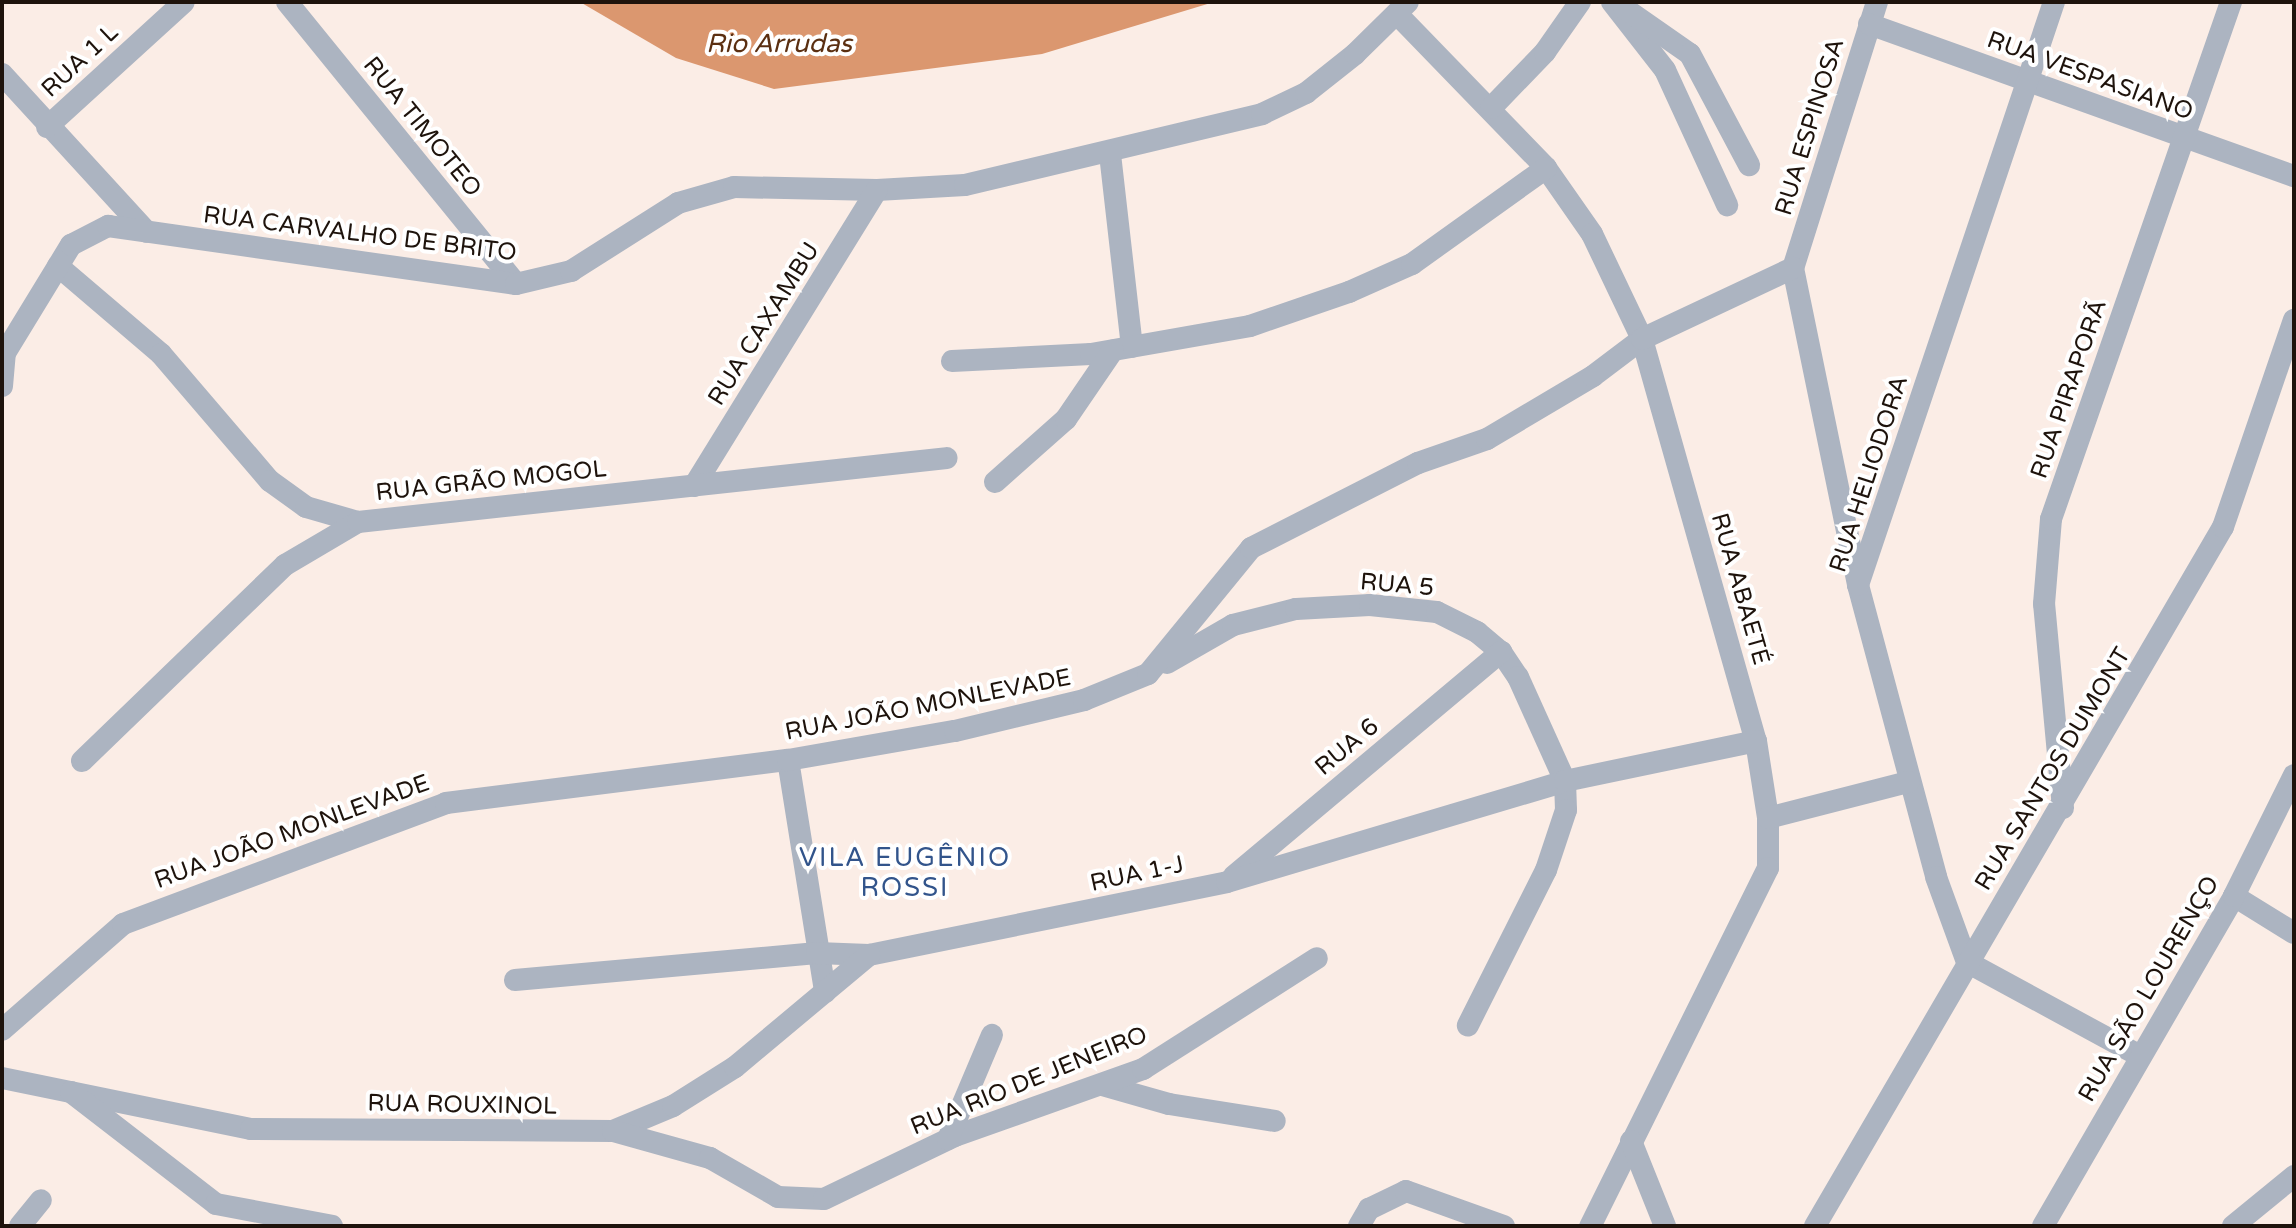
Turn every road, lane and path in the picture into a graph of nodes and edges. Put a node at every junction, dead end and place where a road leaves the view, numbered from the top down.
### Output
1 (184, 2) edge
2 (287, 2) edge
3 (1580, 2) edge
4 (1613, 2) edge
5 (1877, 2) edge
6 (2054, 2) edge
7 (2231, 2) edge
8 (1403, 8) edge
9 (1869, 24) junction
10 (2, 74) edge
11 (2026, 81) junction
12 (1491, 108) junction
13 (47, 127) junction
14 (2184, 138) junction
15 (1110, 154) junction
16 (1749, 165) dead end
17 (1546, 168) junction
18 (2294, 176) edge
19 (877, 190) junction
20 (1727, 205) dead end
21 (147, 232) junction
22 (58, 266) junction
23 (1793, 268) junction
24 (516, 284) junction
25 (2294, 320) edge
26 (1642, 339) junction
27 (1123, 348) junction
28 (952, 361) dead end
29 (2, 386) edge
30 (947, 458) dead end
31 (995, 482) dead end
32 (694, 486) junction
33 (358, 522) junction
34 (1858, 585) junction
35 (1501, 652) junction
36 (1148, 674) junction
37 (1756, 741) junction
38 (788, 760) junction
39 (82, 761) dead end
40 (2294, 775) edge
41 (1565, 781) junction
42 (1908, 782) junction
43 (2063, 808) junction
44 (1768, 818) junction
45 (1227, 882) junction
46 (2234, 896) junction
47 (2294, 933) edge
48 (817, 953) junction
49 (869, 955) junction
50 (1317, 958) dead end
51 (1967, 962) junction
52 (515, 980) dead end
53 (825, 992) junction
54 (1468, 1025) dead end
55 (2, 1030) edge
56 (992, 1035) dead end
57 (2140, 1056) junction
58 (2, 1078) edge
59 (1102, 1085) junction
60 (67, 1089) junction
61 (1275, 1121) dead end
62 (613, 1131) junction
63 (948, 1139) junction
64 (1631, 1141) junction
65 (2294, 1176) edge
66 (41, 1200) dead end
67 (20, 1226) edge
68 (332, 1226) edge
69 (1359, 1226) edge
70 (1504, 1226) edge
71 (1590, 1226) edge
72 (1665, 1226) edge
73 (1815, 1226) edge
74 (2043, 1226) edge
75 (2233, 1226) edge

1 - 13 street, RUA 1 L
2 - 24 street, RUA TIMOTEO
3 - 12 street
4 - 16 street
4 - 20 street
5 - 9 street, RUA ESPINOSA
6 - 11 street, RUA HELIODORA
7 - 14 street, RUA PIRAPORÃ
8 - 12 street, RUA ABAETÉ
8 - 15 street, RUA CARVALHO DE BRITO
9 - 11 street, RUA VESPASIANO
9 - 23 street, RUA ESPINOSA
10 - 13 street
11 - 14 street, RUA VESPASIANO
11 - 34 street, RUA HELIODORA
12 - 17 street, RUA ABAETÉ
13 - 21 street
14 - 18 street, RUA VESPASIANO
14 - 43 street, RUA PIRAPORÃ
15 - 19 street, RUA CARVALHO DE BRITO
15 - 27 street
17 - 26 street, RUA ABAETÉ
17 - 27 street
19 - 24 street, RUA CARVALHO DE BRITO
19 - 32 street, RUA CAXAMBU
21 - 22 street, RUA CARVALHO DE BRITO
21 - 24 street, RUA CARVALHO DE BRITO
22 - 29 street, RUA CARVALHO DE BRITO
22 - 33 street
23 - 26 street, RUA JOÃO MONLEVADE
23 - 34 street
25 - 43 street, RUA SANTOS DUMONT
26 - 36 street, RUA JOÃO MONLEVADE
26 - 37 street, RUA ABAETÉ
27 - 28 street
27 - 31 street
30 - 32 street, RUA GRÃO MOGOL
32 - 33 street, RUA GRÃO MOGOL
33 - 39 street, RUA GRÃO MOGOL
34 - 42 street, RUA HELIODORA
35 - 36 street, RUA 5
35 - 41 street, RUA 5
35 - 45 street, RUA 6
36 - 38 street, RUA JOÃO MONLEVADE
37 - 41 street, RUA 1-J
37 - 44 street, RUA ABAETÉ
38 - 48 street
38 - 55 street, RUA JOÃO MONLEVADE
40 - 46 street, RUA SÃO LOURENÇO
41 - 45 street, RUA 1-J
41 - 54 street
42 - 44 street
42 - 51 street, RUA HELIODORA
43 - 51 street, RUA SANTOS DUMONT
44 - 64 street, RUA ABAETÉ
45 - 49 street, RUA 1-J
46 - 47 street
46 - 57 street, RUA SÃO LOURENÇO
48 - 49 street, RUA 1-J
48 - 52 street, RUA 1-J
48 - 53 street
49 - 53 street, RUA ROUXINOL
50 - 59 street, RUA RIO DE JENEIRO
51 - 57 street
51 - 73 street, RUA SANTOS DUMONT
53 - 62 street, RUA ROUXINOL
56 - 63 street
57 - 74 street, RUA SÃO LOURENÇO
58 - 60 street, RUA ROUXINOL
59 - 61 street
59 - 63 street, RUA RIO DE JENEIRO
60 - 62 street, RUA ROUXINOL
60 - 68 street
62 - 63 street, RUA RIO DE JENEIRO
64 - 71 street, RUA ABAETÉ
64 - 72 street
65 - 75 street
66 - 67 street
69 - 70 street

